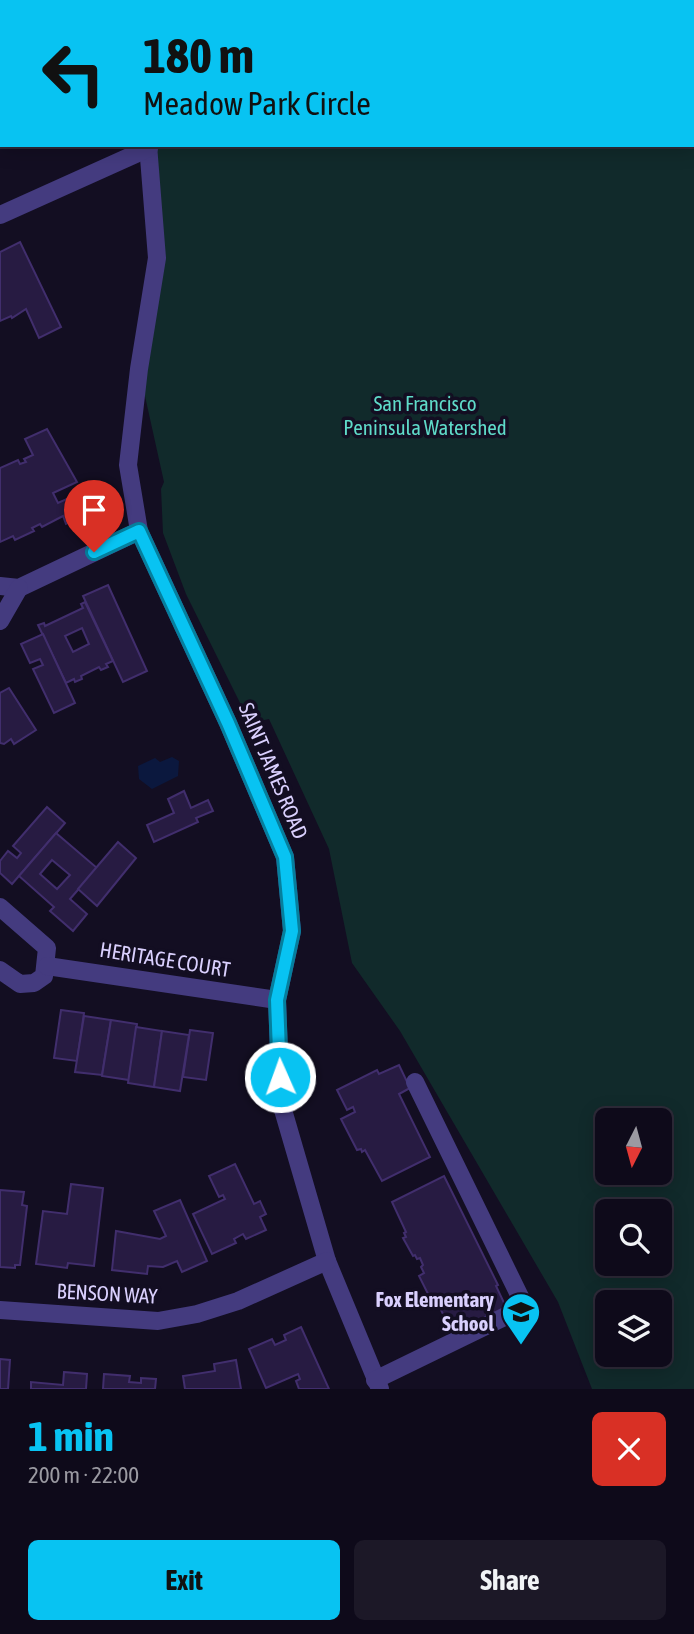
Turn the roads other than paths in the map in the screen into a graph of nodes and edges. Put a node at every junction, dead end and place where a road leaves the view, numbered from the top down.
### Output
1 (149, 147) edge
2 (0, 215) edge
3 (139, 531) junction
4 (0, 586) edge
5 (19, 588) junction
6 (0, 621) edge
7 (0, 907) edge
8 (47, 966) junction
9 (0, 970) edge
10 (277, 1000) junction
11 (415, 1082) dead end
12 (327, 1261) junction
13 (0, 1310) edge
14 (378, 1385) edge

1 - 2 street
1 - 3 street, SAINT JAMES ROAD
3 - 5 street
3 - 10 street, SAINT JAMES ROAD
4 - 5 street
5 - 6 street
7 - 8 street
8 - 9 street
8 - 10 street, HERITAGE COURT
10 - 12 street, SAINT JAMES ROAD
11 - 14 street, SAINT JAMES ROAD
12 - 13 street, BENSON WAY
12 - 14 street, SAINT JAMES ROAD

